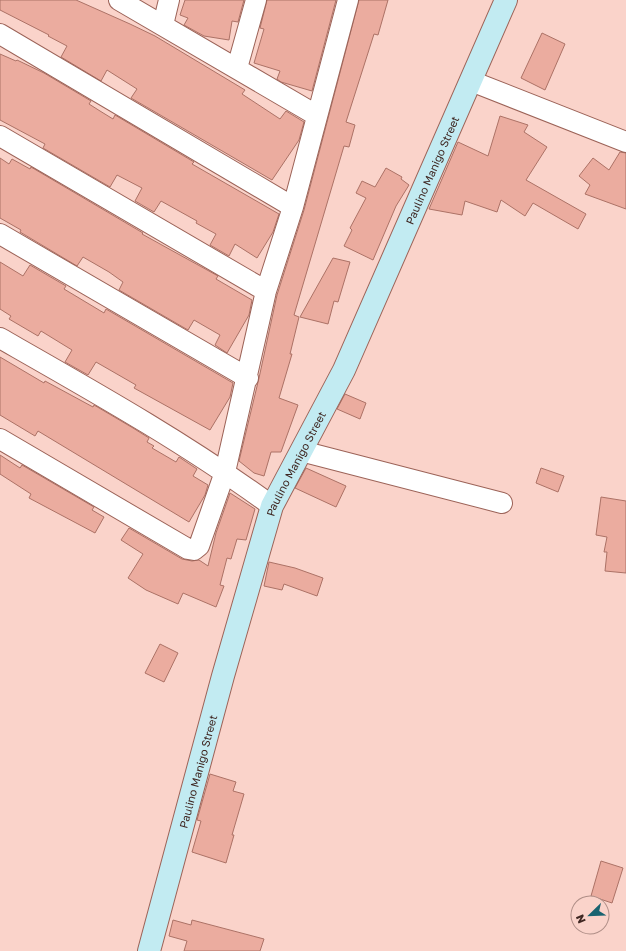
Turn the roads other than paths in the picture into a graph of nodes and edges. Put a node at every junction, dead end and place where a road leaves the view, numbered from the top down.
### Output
1 (119, 0) edge
2 (169, 0) edge
3 (256, 0) edge
4 (348, 0) edge
5 (506, 0) edge
6 (163, 25) junction
7 (0, 34) edge
8 (237, 68) junction
9 (471, 81) junction
10 (316, 115) junction
11 (0, 136) edge
12 (626, 142) edge
13 (293, 207) junction
14 (0, 234) edge
15 (266, 291) junction
16 (0, 338) edge
17 (248, 378) junction
18 (0, 439) edge
19 (301, 450) junction
20 (225, 472) junction
21 (502, 503) dead end
22 (272, 506) junction
23 (149, 951) edge

1 - 6 street
2 - 6 street
3 - 8 street
4 - 10 street
5 - 9 street, Paulino Manigo Street
6 - 8 street
7 - 13 street
8 - 10 street
9 - 12 street
9 - 19 street, Paulino Manigo Street
10 - 13 street
11 - 15 street
13 - 15 street
14 - 17 street
15 - 17 street
16 - 20 street
17 - 20 street
18 - 20 street
19 - 21 street
19 - 22 street, Paulino Manigo Street
20 - 22 street
22 - 23 street, Paulino Manigo Street

